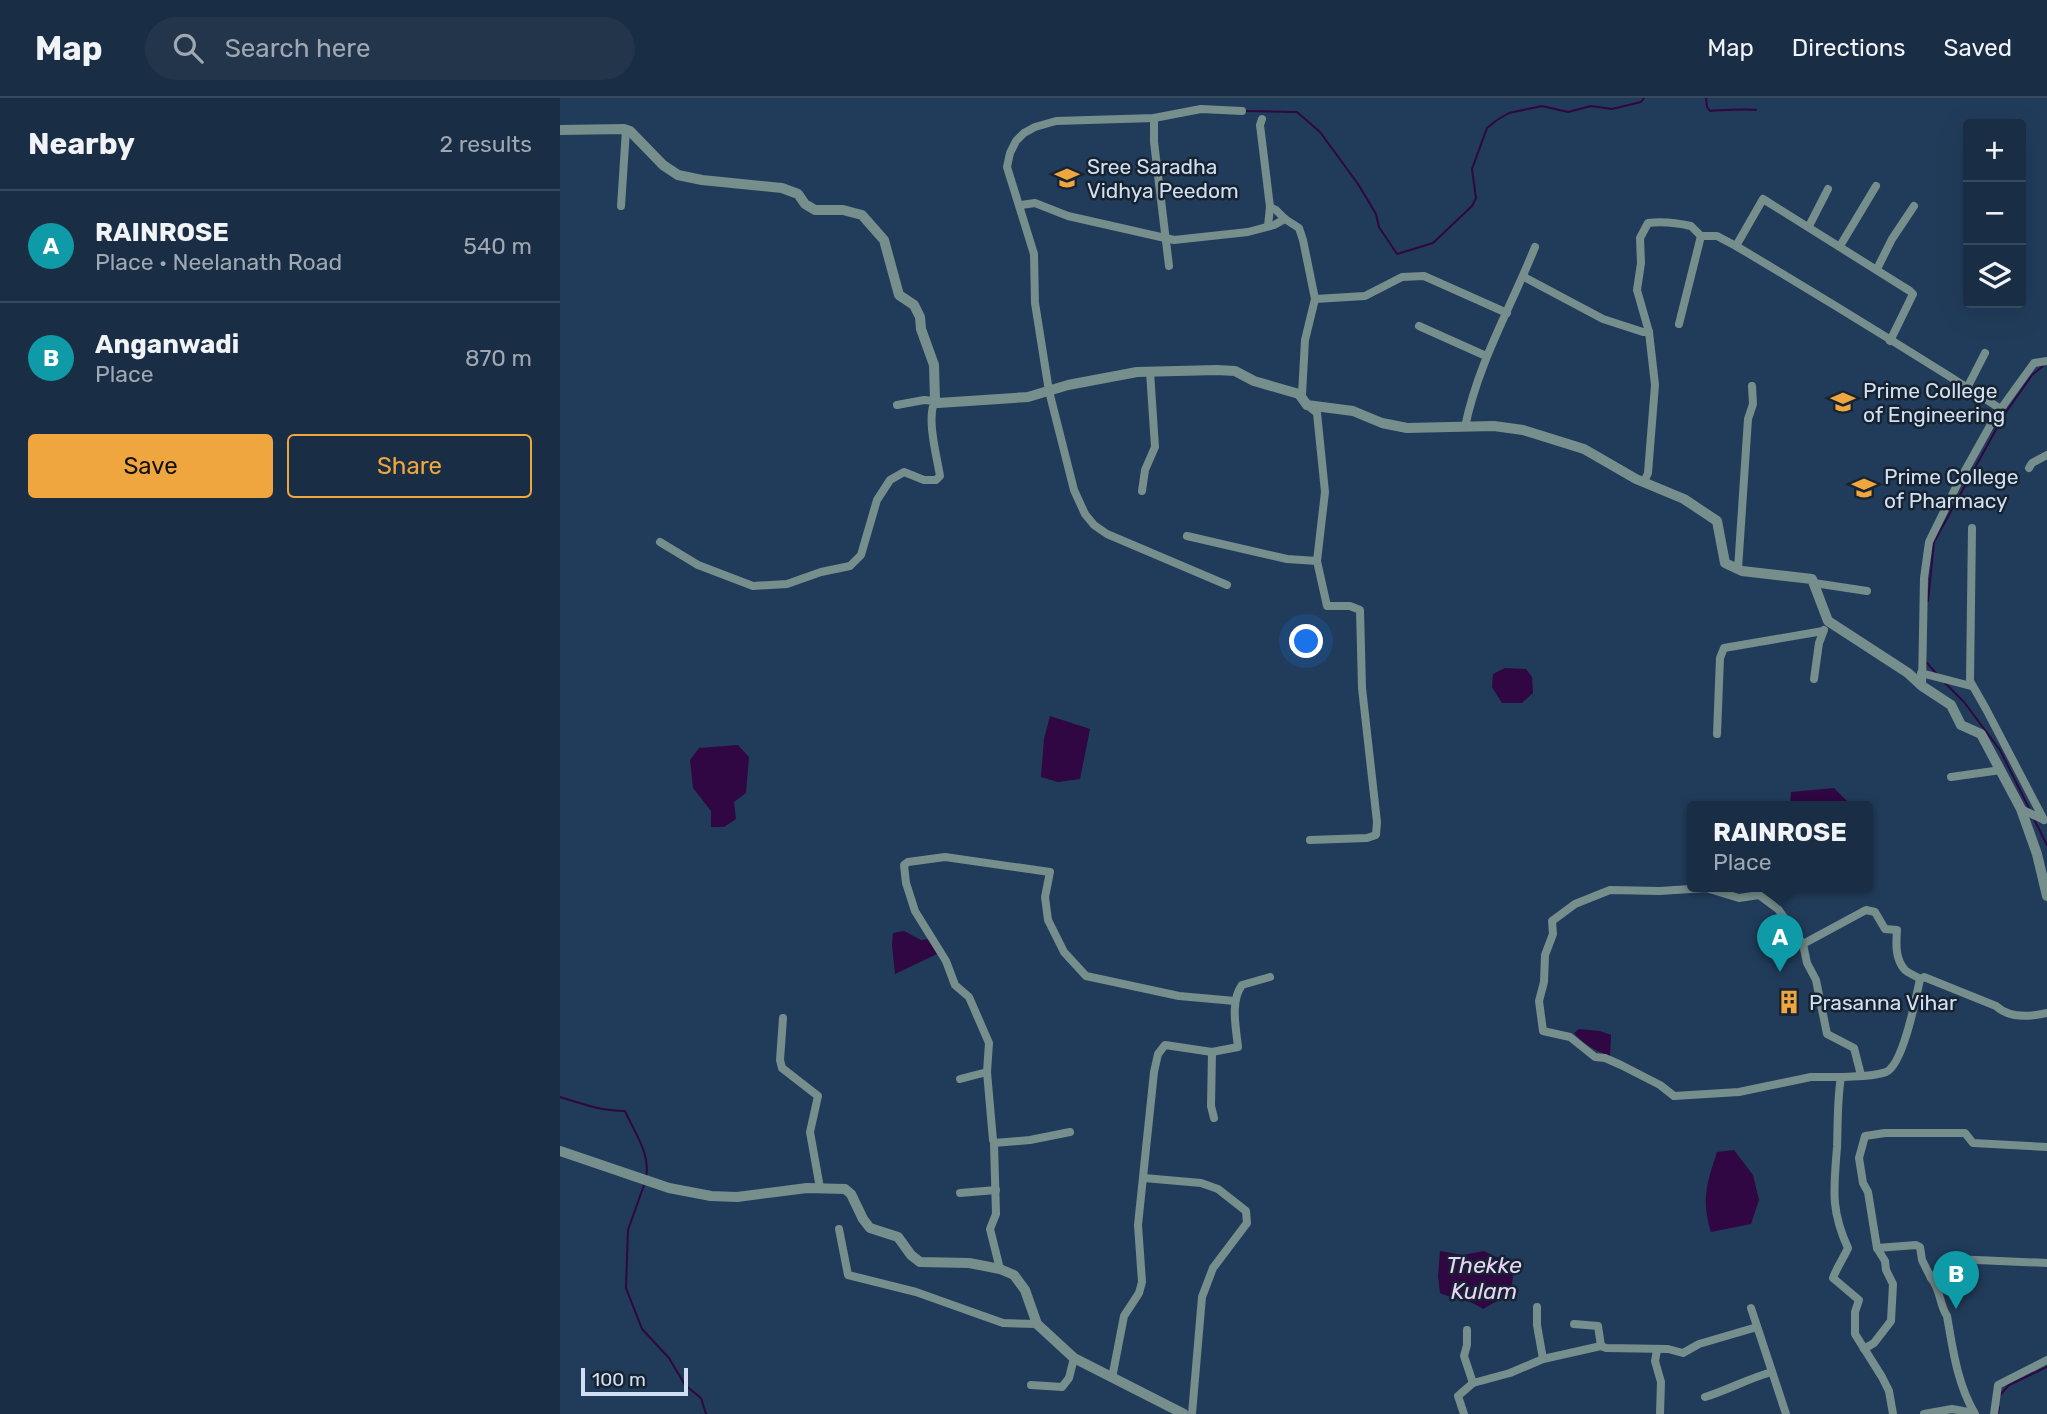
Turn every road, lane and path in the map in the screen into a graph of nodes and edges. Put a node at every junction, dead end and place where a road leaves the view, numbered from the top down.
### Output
1 (1242, 111) dead end
2 (1154, 118) junction
3 (1262, 119) dead end
4 (560, 130) edge
5 (626, 130) junction
6 (1876, 186) dead end
7 (1828, 189) dead end
8 (1021, 205) junction
9 (1914, 205) dead end
10 (621, 206) dead end
11 (1270, 207) junction
12 (1285, 219) junction
13 (1268, 226) junction
14 (1809, 226) junction
15 (1702, 236) junction
16 (1165, 237) junction
17 (1736, 246) junction
18 (1840, 246) junction
19 (1535, 247) dead end
20 (1169, 267) dead end
21 (1877, 269) junction
22 (1524, 277) junction
23 (1315, 299) junction
24 (1507, 313) junction
25 (1679, 324) dead end
26 (1419, 326) dead end
27 (1649, 332) junction
28 (1890, 341) junction
29 (1985, 353) dead end
30 (1486, 356) junction
31 (2046, 361) edge
32 (1150, 372) junction
33 (1752, 386) dead end
34 (1967, 388) junction
35 (1049, 391) junction
36 (1299, 394) junction
37 (935, 401) junction
38 (897, 405) dead end
39 (1307, 405) junction
40 (2001, 409) junction
41 (1465, 427) junction
42 (2047, 455) edge
43 (2029, 468) dead end
44 (1644, 482) junction
45 (1142, 491) dead end
46 (1972, 528) dead end
47 (1187, 536) dead end
48 (660, 541) dead end
49 (1317, 561) junction
50 (1738, 569) junction
51 (1814, 583) junction
52 (1227, 584) dead end
53 (1867, 591) dead end
54 (1826, 626) junction
55 (1921, 673) junction
56 (1814, 679) dead end
57 (1922, 686) junction
58 (1971, 686) junction
59 (1717, 734) dead end
60 (2001, 770) junction
61 (1951, 777) dead end
62 (2021, 809) junction
63 (1310, 840) dead end
64 (1687, 889) edge
65 (1719, 892) edge
66 (2047, 896) edge
67 (1803, 944) junction
68 (1270, 977) dead end
69 (1920, 979) junction
70 (1235, 1001) junction
71 (2047, 1013) edge
72 (783, 1018) dead end
73 (1212, 1052) junction
74 (987, 1072) junction
75 (1861, 1076) junction
76 (1841, 1077) junction
77 (960, 1079) dead end
78 (1214, 1118) dead end
79 (1070, 1132) dead end
80 (993, 1140) dead end
81 (2047, 1147) edge
82 (560, 1151) edge
83 (1144, 1178) junction
84 (820, 1188) junction
85 (996, 1190) junction
86 (960, 1193) dead end
87 (839, 1229) dead end
88 (1877, 1248) junction
89 (2047, 1263) edge
90 (1000, 1269) junction
91 (1931, 1278) junction
92 (1537, 1307) dead end
93 (1751, 1308) dead end
94 (1037, 1324) junction
95 (1574, 1324) dead end
96 (1757, 1327) junction
97 (1467, 1329) dead end
98 (1601, 1346) junction
99 (1864, 1349) junction
100 (1657, 1350) junction
101 (1074, 1358) junction
102 (1543, 1359) junction
103 (2047, 1360) edge
104 (1772, 1372) junction
105 (1112, 1378) junction
106 (1473, 1383) junction
107 (1031, 1385) dead end
108 (1705, 1397) dead end
109 (1975, 1413) edge
110 (1184, 1414) edge
111 (1192, 1414) edge
112 (1464, 1414) edge
113 (1660, 1414) edge
114 (1786, 1414) edge
115 (1893, 1414) edge
116 (1924, 1414) edge
117 (1994, 1414) edge

1 - 2 street
2 - 8 street
2 - 16 street
3 - 11 street
4 - 5 street
5 - 10 street
5 - 37 street
6 - 18 street
7 - 14 street
8 - 16 street
8 - 35 street
9 - 21 street
11 - 12 street
11 - 13 street
12 - 13 street
12 - 23 street
13 - 16 street
14 - 17 street
14 - 18 street
15 - 17 street
15 - 25 street
15 - 27 street
16 - 20 street
17 - 28 street
18 - 21 street
19 - 22 street
21 - 28 street
22 - 24 street
22 - 27 street
23 - 24 street
23 - 36 street
24 - 30 street
26 - 30 street
27 - 44 street
28 - 34 street
29 - 34 street
30 - 41 street
31 - 40 street
32 - 35 street
32 - 36 street
32 - 45 street
33 - 50 street
34 - 40 street
35 - 37 street
35 - 52 street
36 - 39 street
37 - 38 street
37 - 48 street
39 - 41 street
39 - 49 street
40 - 55 street
41 - 44 street
42 - 43 street
44 - 50 street
46 - 58 street
47 - 49 street
49 - 63 street
50 - 51 street
51 - 53 street
51 - 54 street
54 - 56 street
54 - 57 street
54 - 59 street
55 - 57 street
55 - 58 street
57 - 60 street
58 - 62 street
60 - 61 street
60 - 62 street
62 - 66 street
64 - 76 street
65 - 67 street
67 - 69 street
67 - 75 street
68 - 70 street
69 - 71 street
69 - 75 street
70 - 73 street
70 - 74 street
72 - 84 street
73 - 78 street
73 - 83 street
74 - 77 street
74 - 80 street
75 - 76 street
76 - 99 street
79 - 85 street
81 - 88 street
82 - 84 street
83 - 105 street
83 - 111 street
84 - 90 street
85 - 86 street
85 - 90 street
87 - 94 street
88 - 91 street
88 - 99 street
89 - 91 street
90 - 94 street
91 - 109 street
92 - 102 street
93 - 96 street
94 - 101 street
95 - 98 street
96 - 100 street
96 - 104 street
97 - 106 street
98 - 100 street
98 - 102 street
99 - 115 street
100 - 113 street
101 - 105 street
101 - 107 street
102 - 106 street
103 - 117 street
104 - 108 street
104 - 114 street
105 - 110 street
106 - 112 street
109 - 116 street

